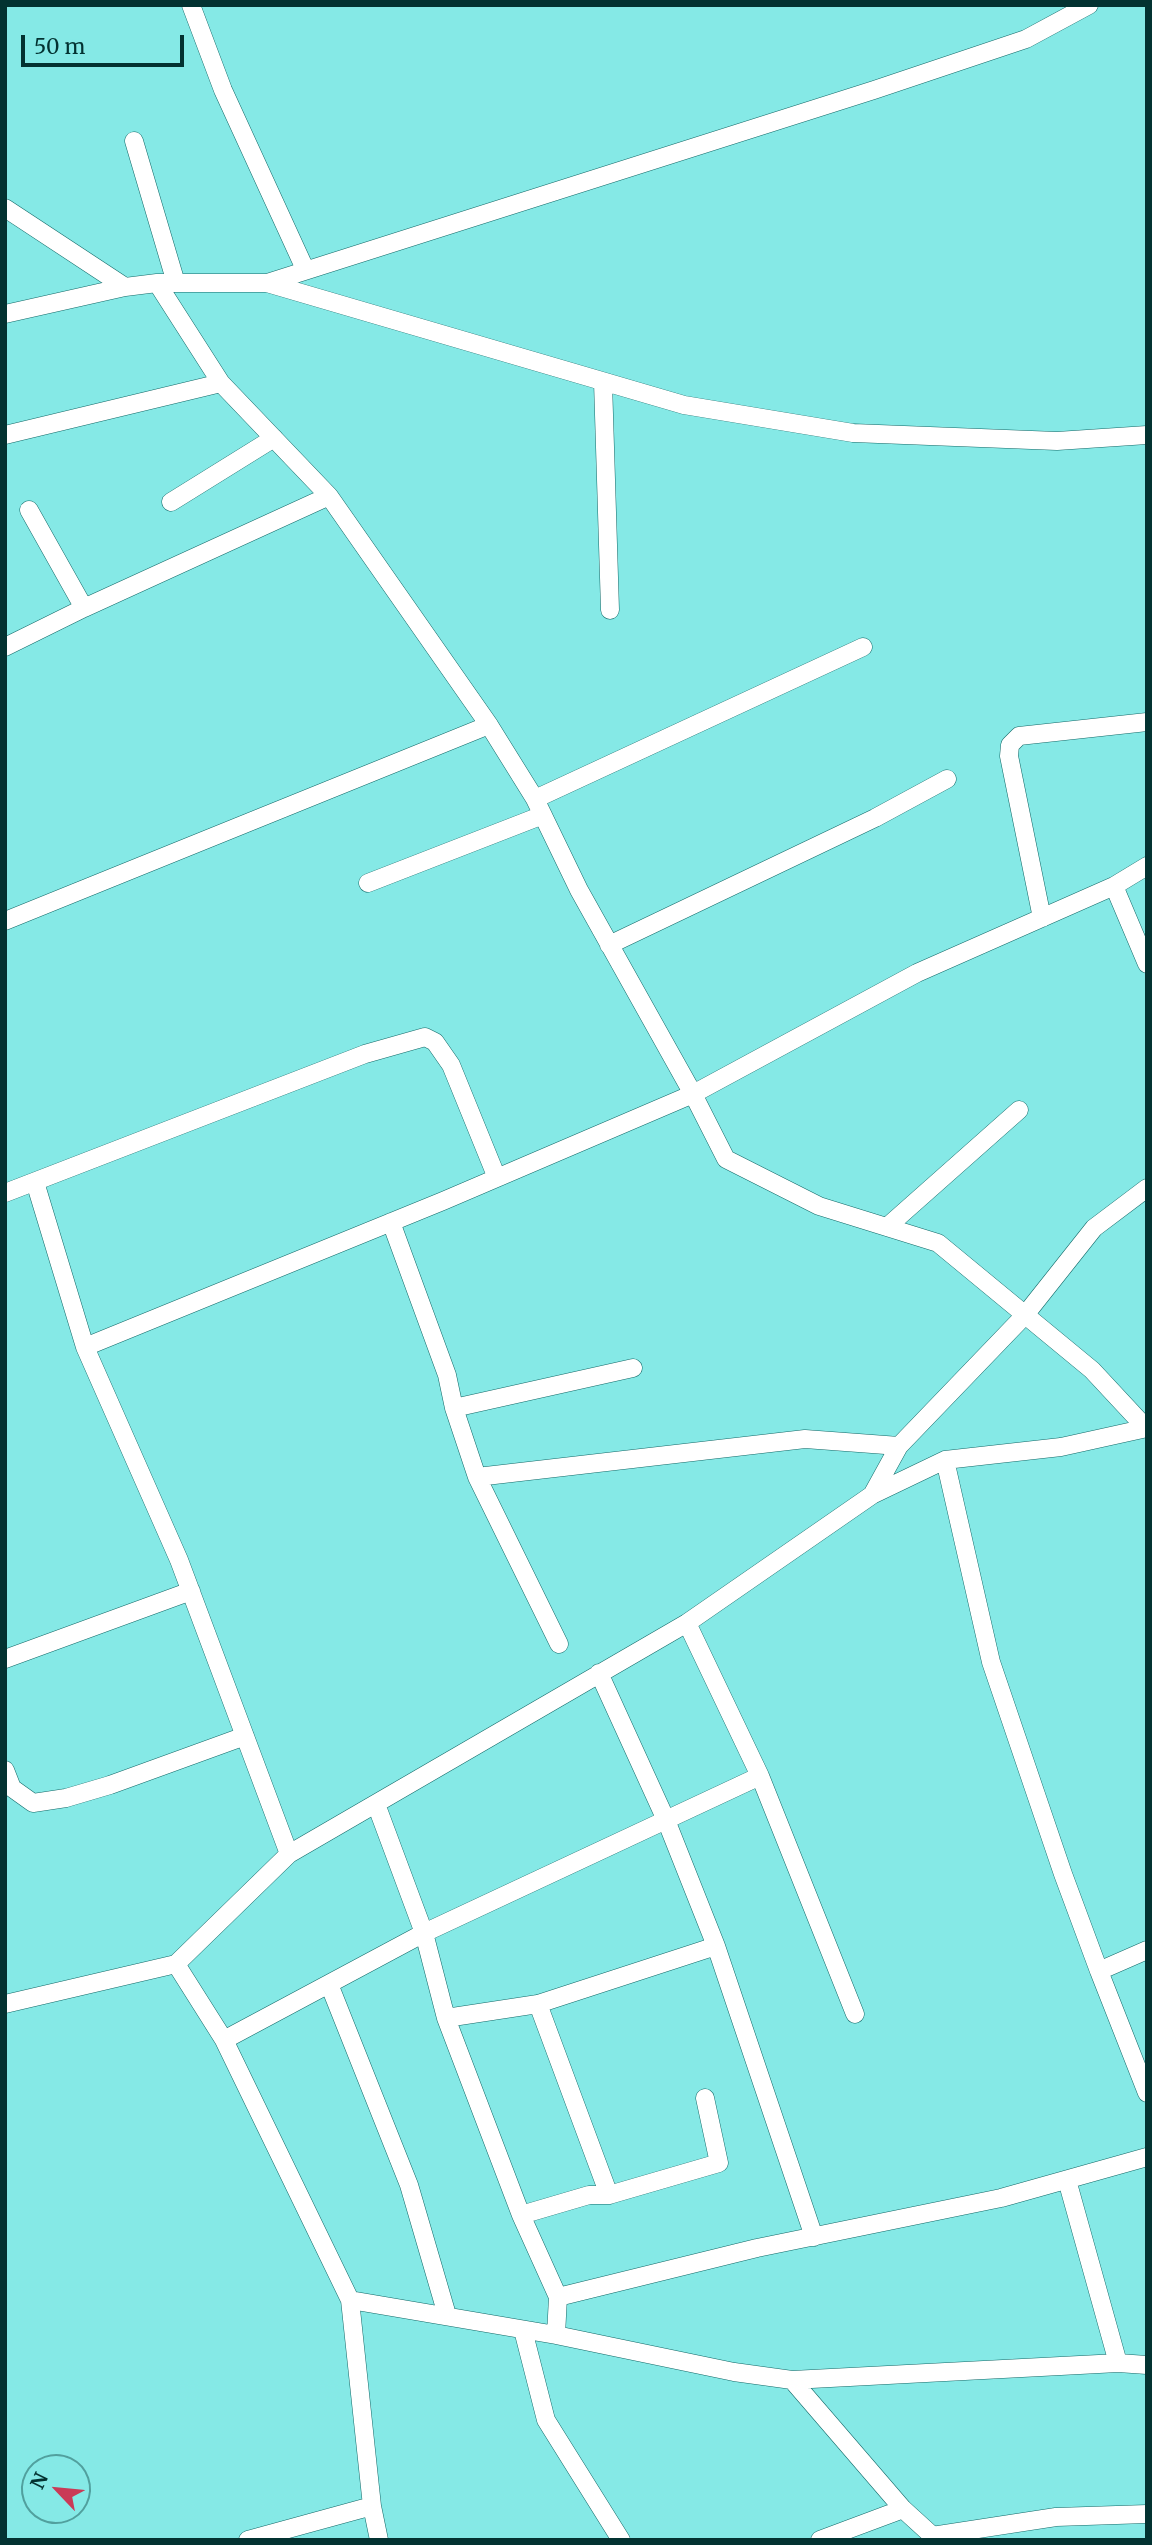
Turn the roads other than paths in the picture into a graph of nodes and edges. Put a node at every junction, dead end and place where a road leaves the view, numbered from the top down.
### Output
1 (191, 5) edge
2 (1089, 5) edge
3 (134, 141) dead end
4 (5, 208) edge
5 (305, 269) junction
6 (157, 283) junction
7 (176, 283) junction
8 (267, 283) junction
9 (125, 287) junction
10 (5, 314) edge
11 (603, 382) junction
12 (221, 383) junction
13 (5, 435) edge
14 (1147, 435) edge
15 (274, 438) junction
16 (329, 496) junction
17 (172, 502) dead end
18 (29, 510) dead end
19 (84, 608) junction
20 (610, 610) dead end
21 (5, 647) edge
22 (863, 647) dead end
23 (1147, 722) edge
24 (489, 725) junction
25 (947, 779) dead end
26 (539, 807) junction
27 (1147, 866) edge
28 (368, 883) dead end
29 (1114, 886) junction
30 (1042, 918) junction
31 (5, 921) edge
32 (609, 945) junction
33 (1147, 964) edge
34 (693, 1094) junction
35 (1019, 1110) dead end
36 (497, 1178) junction
37 (35, 1182) junction
38 (1147, 1188) edge
39 (5, 1193) edge
40 (391, 1223) junction
41 (887, 1227) junction
42 (1025, 1315) junction
43 (85, 1347) junction
44 (633, 1368) dead end
45 (454, 1408) junction
46 (1146, 1428) edge
47 (899, 1446) junction
48 (946, 1460) junction
49 (477, 1477) junction
50 (872, 1496) junction
51 (191, 1591) junction
52 (687, 1623) junction
53 (559, 1644) dead end
54 (5, 1659) edge
55 (599, 1673) junction
56 (245, 1736) junction
57 (5, 1770) edge
58 (760, 1776) junction
59 (376, 1804) junction
60 (666, 1820) junction
61 (289, 1854) junction
62 (424, 1933) junction
63 (716, 1946) junction
64 (1147, 1950) edge
65 (176, 1964) junction
66 (1099, 1971) junction
67 (329, 1984) junction
68 (5, 2004) edge
69 (538, 2004) junction
70 (855, 2014) dead end
71 (446, 2018) junction
72 (225, 2040) junction
73 (1147, 2093) edge
74 (705, 2098) dead end
75 (1147, 2157) edge
76 (1067, 2180) junction
77 (609, 2195) junction
78 (521, 2214) junction
79 (814, 2236) junction
80 (558, 2297) junction
81 (350, 2300) junction
82 (447, 2315) junction
83 (523, 2330) junction
84 (556, 2335) junction
85 (1118, 2363) junction
86 (1147, 2365) edge
87 (792, 2380) junction
88 (372, 2506) junction
89 (903, 2509) junction
90 (1147, 2514) edge
91 (934, 2538) edge
92 (248, 2540) edge
93 (379, 2540) edge
94 (621, 2540) edge
95 (820, 2540) edge

1 - 5 street
2 - 5 street
3 - 7 street
4 - 9 street
5 - 8 street
6 - 7 street
6 - 9 street
6 - 12 street
7 - 8 street
8 - 11 street
9 - 10 street
11 - 14 street
11 - 20 street
12 - 13 street
12 - 15 street
15 - 16 street
15 - 17 street
16 - 19 street
16 - 24 street
18 - 19 street
19 - 21 street
22 - 26 street
23 - 30 street
24 - 26 street
24 - 31 street
25 - 32 street
26 - 28 street
26 - 32 street
27 - 29 street
29 - 30 street
29 - 33 street
30 - 34 street
32 - 34 street
34 - 36 street
34 - 41 street
35 - 41 street
36 - 37 street
36 - 40 street
37 - 39 street
37 - 43 street
38 - 42 street
40 - 43 street
40 - 45 street
41 - 42 street
42 - 46 street
42 - 47 street
43 - 51 street
44 - 45 street
45 - 49 street
46 - 48 street
47 - 49 street
47 - 50 street
48 - 50 street
48 - 66 street
49 - 53 street
50 - 52 street
51 - 54 street
51 - 56 street
52 - 55 street
52 - 58 street
55 - 59 street
55 - 60 street
56 - 57 street
56 - 61 street
58 - 60 street
58 - 70 street
59 - 61 street
59 - 62 street
60 - 62 street
60 - 63 street
61 - 65 street
62 - 67 street
62 - 71 street
63 - 69 street
63 - 79 street
64 - 66 street
65 - 68 street
65 - 72 street
66 - 73 street
67 - 72 street
67 - 82 street
69 - 71 street
69 - 77 street
71 - 78 street
72 - 81 street
74 - 77 street
75 - 76 street
76 - 79 street
76 - 85 street
77 - 78 street
78 - 80 street
79 - 80 street
80 - 84 street
81 - 82 street
81 - 88 street
82 - 83 street
83 - 84 street
83 - 94 street
84 - 87 street
85 - 86 street
85 - 87 street
87 - 89 street
88 - 92 street
88 - 93 street
89 - 91 street
89 - 95 street
90 - 91 street

